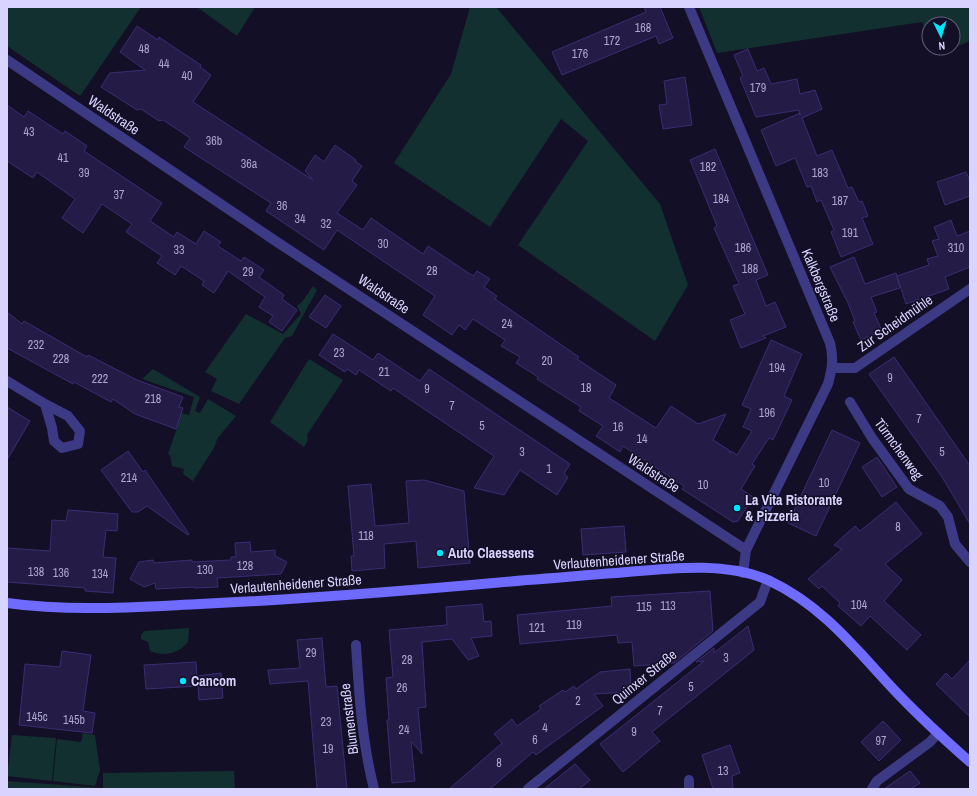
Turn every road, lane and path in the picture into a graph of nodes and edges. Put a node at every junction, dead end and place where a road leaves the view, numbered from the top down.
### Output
1 (689, 7) edge
2 (7, 60) edge
3 (970, 289) edge
4 (833, 368) junction
5 (7, 380) edge
6 (850, 402) dead end
7 (45, 404) dead end
8 (746, 550) junction
9 (970, 562) edge
10 (743, 573) junction
11 (768, 580) junction
12 (7, 603) edge
13 (356, 645) dead end
14 (938, 733) junction
15 (970, 762) edge
16 (374, 789) edge
17 (528, 789) edge
18 (872, 789) edge

1 - 4 street, Kalkbergstraße
2 - 8 street, Waldstraße
3 - 4 street, Zur Scheidmühle
4 - 8 street, Kalkbergstraße
5 - 7 street
6 - 9 street, Türmchenweg
8 - 10 street, Kalkbergstraße
10 - 11 main road, Verlautenheidener Straße
10 - 12 main road, Verlautenheidener Straße
11 - 14 main road, Verlautenheidener Straße
11 - 17 street, Quinxer Straße
13 - 16 street, Blumenstraße
14 - 15 main road, Verlautenheidener Straße
14 - 18 street

